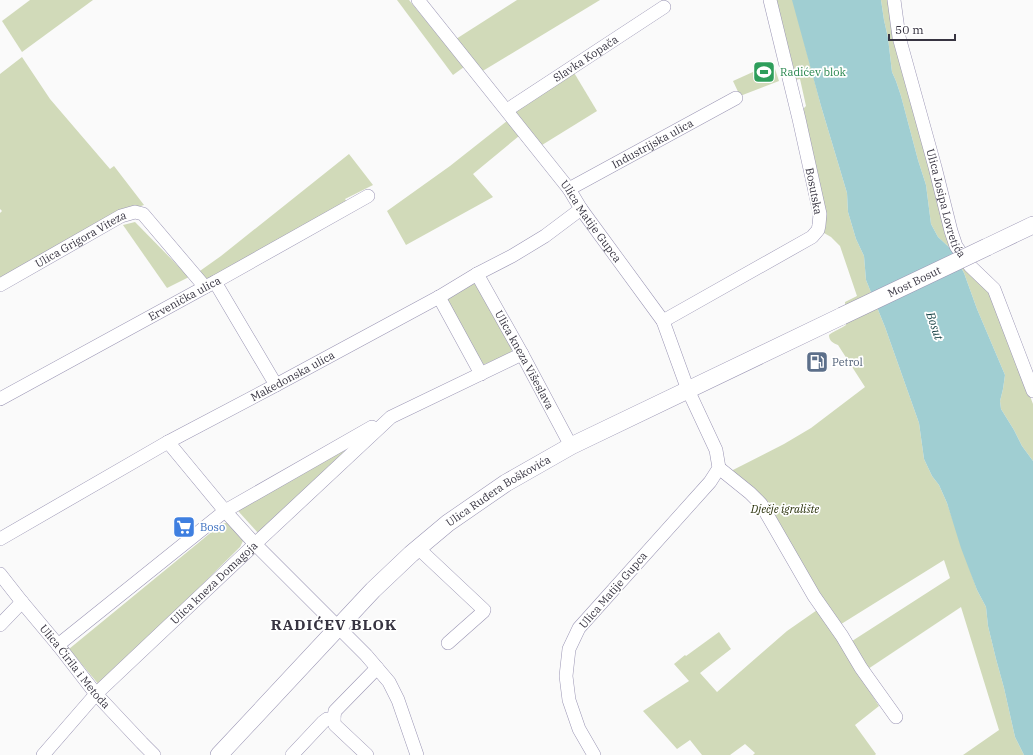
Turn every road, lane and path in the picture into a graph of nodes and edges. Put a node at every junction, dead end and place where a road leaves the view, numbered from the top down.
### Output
1 (418, 0) edge
2 (770, 0) edge
3 (894, 0) edge
4 (664, 7) dead end
5 (736, 98) dead end
6 (507, 110) junction
7 (569, 189) junction
8 (368, 196) dead end
9 (581, 209) junction
10 (1033, 225) edge
11 (477, 274) junction
12 (210, 284) junction
13 (0, 285) edge
14 (439, 297) junction
15 (842, 316) joint
16 (663, 321) junction
17 (522, 354) junction
18 (481, 374) junction
19 (276, 385) junction
20 (688, 390) junction
21 (1033, 391) edge
22 (0, 399) edge
23 (391, 417) junction
24 (168, 442) junction
25 (570, 446) junction
26 (719, 468) junction
27 (225, 511) junction
28 (0, 539) edge
29 (255, 544) junction
30 (418, 548) junction
31 (0, 574) edge
32 (22, 602) junction
33 (0, 625) edge
34 (338, 627) junction
35 (448, 643) dead end
36 (58, 645) junction
37 (377, 668) junction
38 (96, 694) junction
39 (896, 717) dead end
40 (334, 719) junction
41 (43, 755) edge
42 (154, 755) edge
43 (219, 755) edge
44 (292, 755) edge
45 (367, 755) edge
46 (417, 755) edge
47 (594, 755) edge

1 - 6 street, Ulica Matije Gupca
2 - 16 street, Bosutska
3 - 21 street, Ulica Josipa Lovretića
4 - 6 street, Slavka Kopača
5 - 7 street, Industrijska ulica
6 - 7 street, Ulica Matije Gupca
7 - 9 street, Ulica Matije Gupca
8 - 12 street, Ervenička ulica
9 - 11 street, Makedonska ulica
9 - 16 street, Ulica Matije Gupca
10 - 15 main road, Most Bosut, bridge
11 - 14 street, Makedonska ulica
11 - 17 street, Ulica kneza Višeslava
12 - 13 street, Ulica Grigora Viteza
12 - 19 street, Ulica Grigora Viteza
12 - 22 street, Ervenička ulica
14 - 18 street
14 - 19 street, Makedonska ulica
15 - 20 main road, Ulica Ruđera Boškovića
16 - 20 street, Ulica Matije Gupca
17 - 18 street, Ulica kneza Domagoja
17 - 25 street, Ulica kneza Višeslava
18 - 23 street, Ulica kneza Domagoja
19 - 24 street, Makedonska ulica
20 - 25 main road, Ulica Ruđera Boškovića
20 - 26 street, Ulica Matije Gupca
23 - 27 street, Ulica kneza Domagoja
23 - 29 street, Ulica kneza Domagoja
24 - 27 street
24 - 28 street, Makedonska ulica
25 - 30 main road, Ulica Ruđera Boškovića
26 - 39 street
26 - 47 street, Ulica Matije Gupca
27 - 29 street
27 - 36 street, Ulica kneza Domagoja
29 - 34 street
29 - 38 street, Ulica kneza Domagoja
30 - 34 main road, Ulica Ruđera Boškovića
30 - 35 street
31 - 32 street, Ulica Ćirila i Metoda
32 - 33 street
32 - 36 street, Ulica Ćirila i Metoda
34 - 37 street
34 - 43 main road, Ulica Ruđera Boškovića
36 - 38 street, Ulica Ćirila i Metoda
37 - 40 street
37 - 46 street
38 - 41 street, Ulica kneza Domagoja
38 - 42 street, Ulica Ćirila i Metoda
40 - 44 street
40 - 45 street

